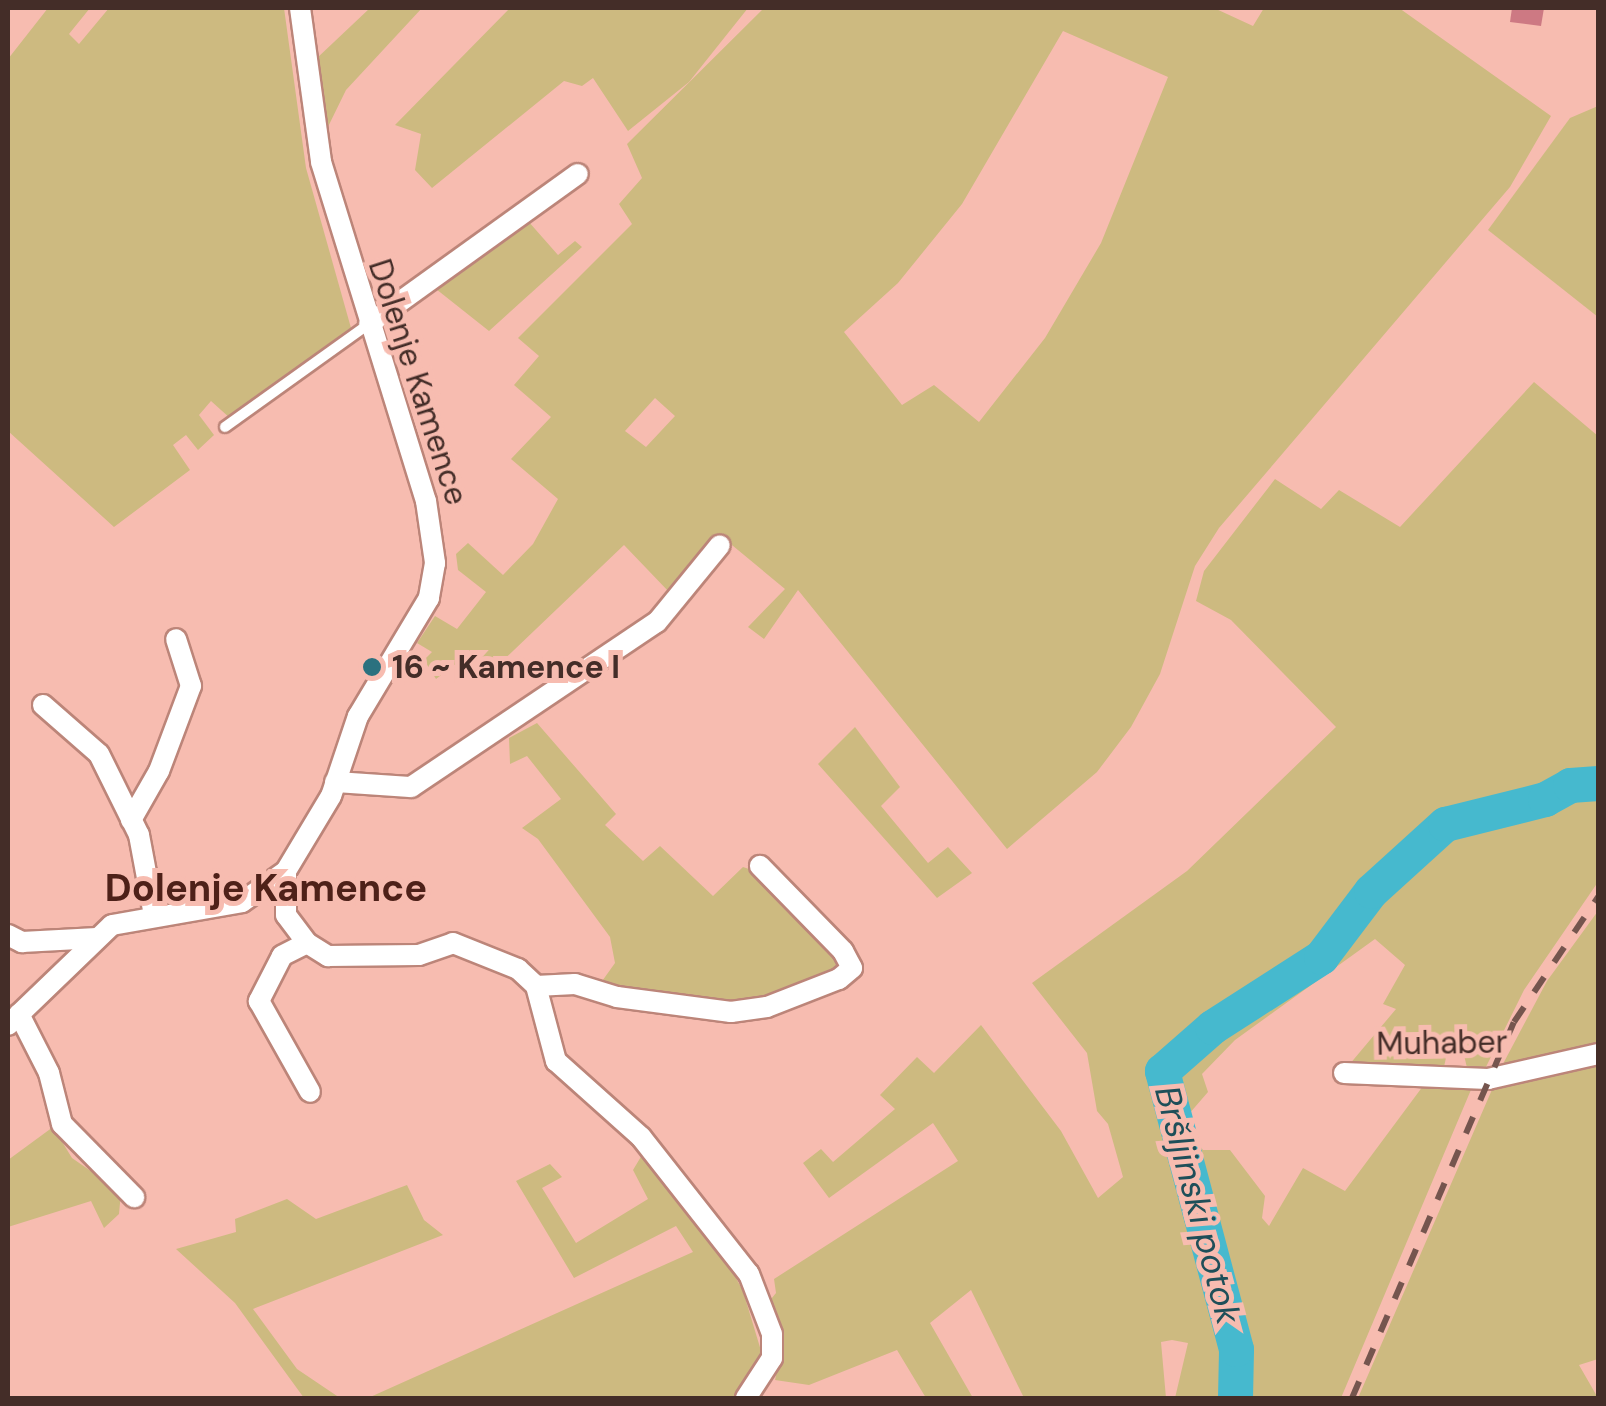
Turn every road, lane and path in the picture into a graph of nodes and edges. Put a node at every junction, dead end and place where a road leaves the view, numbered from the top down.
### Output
1 (300, 8) edge
2 (578, 174) dead end
3 (369, 324) junction
4 (225, 428) dead end
5 (720, 544) dead end
6 (176, 639) dead end
7 (43, 705) dead end
8 (335, 782) junction
9 (132, 820) junction
10 (760, 866) dead end
11 (286, 871) junction
12 (242, 902) junction
13 (154, 915) junction
14 (286, 915) junction
15 (8, 935) edge
16 (97, 938) junction
17 (306, 943) junction
18 (536, 986) junction
19 (13, 1019) edge
20 (1598, 1054) edge
21 (1344, 1073) dead end
22 (310, 1092) dead end
23 (134, 1197) dead end
24 (746, 1398) edge

1 - 3 street, Dolenje Kamence
2 - 3 street
3 - 4 lane
3 - 8 street, Dolenje Kamence
5 - 8 street
6 - 9 street
7 - 9 street
8 - 11 street, Dolenje Kamence
9 - 13 street
10 - 18 street
11 - 12 street
11 - 14 street, Dolenje Kamence
12 - 13 street
12 - 14 street
13 - 16 street
14 - 17 street
15 - 16 street
16 - 19 street
17 - 18 street
17 - 22 street
18 - 24 street
19 - 23 street
20 - 21 street, Muhaber

